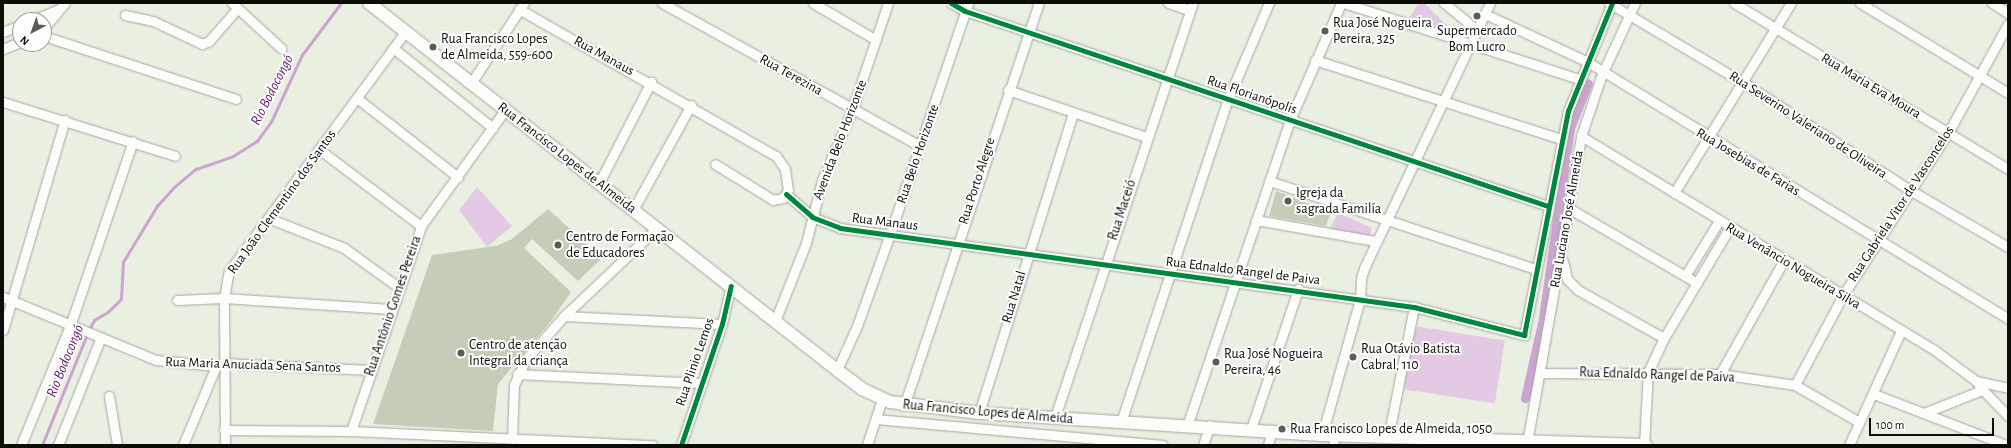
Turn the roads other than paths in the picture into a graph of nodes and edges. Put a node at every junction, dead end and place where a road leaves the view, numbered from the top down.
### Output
1 (370, 3) edge
2 (662, 3) edge
3 (813, 3) edge
4 (888, 3) edge
5 (951, 3) edge
6 (1039, 3) edge
7 (1168, 3) edge
8 (1269, 3) edge
9 (1341, 3) edge
10 (1344, 3) edge
11 (1444, 3) edge
12 (1490, 3) edge
13 (1611, 3) edge
14 (1635, 3) edge
15 (1734, 3) edge
16 (1791, 3) edge
17 (1860, 3) edge
18 (1992, 3) edge
19 (62, 6) edge
20 (235, 6) edge
21 (522, 6) edge
22 (967, 7) edge
23 (1192, 7) edge
24 (50, 12) edge
25 (2008, 13) edge
26 (1485, 14) junction
27 (125, 15) dead end
28 (1631, 15) junction
29 (52, 18) edge
30 (2008, 24) edge
31 (1775, 28) junction
32 (1477, 30) junction
33 (406, 31) junction
34 (1029, 32) junction
35 (52, 39) edge
36 (876, 40) junction
37 (1470, 44) junction
38 (281, 48) dead end
39 (393, 48) junction
40 (1315, 60) junction
41 (1586, 62) junction
42 (1602, 74) junction
43 (1980, 75) junction
44 (1166, 79) junction
45 (1579, 79) junction
46 (651, 82) junction
47 (1744, 82) junction
48 (471, 83) junction
49 (1008, 90) junction
50 (2008, 93) edge
51 (236, 99) dead end
52 (358, 99) junction
53 (1228, 99) junction
54 (1443, 101) junction
55 (4, 105) edge
56 (691, 105) junction
57 (505, 110) junction
58 (852, 110) junction
59 (1073, 113) junction
60 (65, 120) junction
61 (1290, 120) junction
62 (494, 128) junction
63 (1948, 133) junction
64 (1581, 136) junction
65 (1146, 137) junction
66 (1709, 138) junction
67 (1561, 139) junction
68 (133, 141) junction
69 (920, 146) junction
70 (320, 150) junction
71 (175, 156) dead end
72 (1414, 162) junction
73 (715, 164) dead end
74 (2008, 169) edge
75 (458, 177) junction
76 (1269, 181) junction
77 (599, 183) junction
78 (1910, 190) junction
79 (1674, 193) junction
80 (786, 194) junction
81 (1548, 206) junction
82 (1570, 209) junction
83 (634, 210) junction
84 (812, 217) junction
85 (268, 218) junction
86 (1256, 220) junction
87 (1385, 220) junction
88 (1719, 221) junction
89 (421, 226) junction
90 (1730, 227) junction
91 (656, 228) junction
92 (890, 234) junction
93 (1876, 240) junction
94 (1375, 241) junction
95 (956, 244) junction
96 (2008, 246) edge
97 (1027, 252) junction
98 (1562, 255) junction
99 (1784, 260) junction
100 (1104, 265) junction
101 (1535, 269) junction
102 (1169, 273) junction
103 (1685, 276) junction
104 (1236, 281) junction
105 (1697, 283) junction
106 (731, 286) junction
107 (398, 287) junction
108 (1298, 290) junction
109 (1843, 296) junction
110 (3, 297) edge
111 (224, 298) junction
112 (1360, 298) junction
113 (12, 300) junction
114 (177, 300) dead end
115 (1414, 307) junction
116 (391, 309) junction
117 (564, 316) junction
118 (2008, 319) edge
119 (775, 321) junction
120 (722, 324) junction
121 (75, 325) junction
122 (3, 330) edge
123 (1900, 331) junction
124 (1524, 335) joint
125 (99, 336) junction
126 (1664, 338) junction
127 (220, 365) junction
128 (372, 370) junction
129 (837, 370) junction
130 (1648, 372) junction
131 (1541, 373) junction
132 (517, 374) junction
133 (1720, 374) junction
134 (1976, 381) junction
135 (701, 383) junction
136 (1795, 385) junction
137 (2008, 388) edge
138 (1982, 390) junction
139 (1874, 394) junction
140 (109, 396) dead end
141 (882, 399) junction
142 (904, 406) junction
143 (979, 413) junction
144 (1924, 413) junction
145 (2008, 416) edge
146 (1055, 417) junction
147 (876, 418) junction
148 (1121, 422) junction
149 (1858, 422) junction
150 (1187, 426) junction
151 (1210, 426) junction
152 (1251, 429) junction
153 (224, 430) junction
154 (1272, 430) junction
155 (351, 431) junction
156 (1322, 434) junction
157 (512, 438) junction
158 (1388, 438) junction
159 (1334, 440) edge
160 (477, 441) edge
161 (1467, 443) edge
162 (1527, 443) junction
163 (1544, 444) edge
164 (21, 445) edge
165 (58, 445) edge
166 (117, 445) edge
167 (183, 445) edge
168 (225, 445) edge
169 (653, 445) edge
170 (680, 445) edge
171 (867, 445) edge
172 (1163, 445) edge
173 (1203, 445) edge
174 (1268, 445) edge
175 (1645, 445) edge
176 (1849, 445) edge
177 (2006, 445) edge

1 - 33 main road, Rua Francisco Lopes de Almeida
2 - 58 street, Rua Terezina
3 - 36 street
4 - 36 street, Avenida Belo Horizonte
5 - 22 street, Rua Florianópolis
6 - 34 street, Rua Porto Alegre
7 - 23 street
8 - 53 street
9 - 40 street
10 - 37 street
11 - 32 street
12 - 26 street
13 - 28 street, Rua Severino Valeriano de Oliveira
13 - 41 street, Rua Luciano José Almeida
14 - 28 street, Rua Luciano José Almeida
15 - 31 street, Rua Maria Eva Moura
16 - 31 street
17 - 43 street
18 - 25 street
19 - 24 street
19 - 29 street
20 - 27 street
20 - 38 street
21 - 46 street, Rua Manaus
21 - 48 street
22 - 34 street, Rua Florianópolis
22 - 69 street, Rua Belo Horizonte
23 - 44 street, Rua Maceió
26 - 32 street
26 - 41 street, Rua Josebias de Farias
28 - 42 street, Rua Luciano José Almeida
28 - 47 street, Rua Severino Valeriano de Oliveira
30 - 43 street, Rua Gabriela Vitor de Vasconcelos
31 - 47 street
31 - 63 street, Rua Maria Eva Moura
32 - 37 street
33 - 39 street, Rua João Clementino dos Santos
33 - 48 main road, Rua Francisco Lopes de Almeida
34 - 44 street, Rua Florianópolis
34 - 49 street, Rua Porto Alegre
35 - 51 street
36 - 58 street, Avenida Belo Horizonte
37 - 45 street
37 - 54 street
39 - 52 street, Rua João Clementino dos Santos
39 - 62 street
40 - 54 street
40 - 61 street
41 - 42 street, Rua Josebias de Farias
41 - 45 street, Rua Luciano José Almeida
42 - 64 street, Rua Luciano José Almeida
42 - 66 street, Rua Josebias de Farias
43 - 50 street
43 - 63 street, Rua Gabriela Vitor de Vasconcelos
44 - 53 street, Rua Florianópolis
44 - 65 street, Rua Maceió
45 - 67 street, Rua Luciano José Almeida
46 - 56 street, Rua Manaus
46 - 77 street
47 - 66 street
47 - 78 street, Rua Severino Valeriano de Oliveira
48 - 57 main road, Rua Francisco Lopes de Almeida
49 - 59 street
49 - 95 street, Rua Porto Alegre
52 - 70 street, Rua João Clementino dos Santos
52 - 75 street
53 - 61 street, Rua Florianópolis
53 - 102 street
54 - 67 street
54 - 72 street
55 - 60 street
56 - 80 street, Rua Manaus
56 - 83 street
57 - 62 street, Rua Antônio Gomes Pereira
57 - 77 main road, Rua Francisco Lopes de Almeida
58 - 69 street, Rua Terezina
58 - 84 street, Avenida Belo Horizonte
59 - 65 street
59 - 97 street, Rua Natal
60 - 68 street
60 - 113 street
61 - 72 street, Rua Florianópolis
61 - 76 street
62 - 75 street, Rua Antônio Gomes Pereira
63 - 74 street, Rua Maria Eva Moura
63 - 78 street, Rua Gabriela Vitor de Vasconcelos
64 - 79 street, Rua Venâncio Nogueira Silva
64 - 82 street, Rua Luciano José Almeida
65 - 100 street, Rua Maceió
66 - 79 street
66 - 93 street, Rua Josebias de Farias
67 - 81 street, Rua Luciano José Almeida
68 - 71 street
68 - 121 street
69 - 92 street, Rua Belo Horizonte
70 - 85 street, Rua João Clementino dos Santos
70 - 89 street
72 - 81 street, Rua Florianópolis
72 - 87 street
73 - 80 street
75 - 89 street, Rua Antônio Gomes Pereira
76 - 86 street
76 - 87 street
77 - 83 main road, Rua Francisco Lopes de Almeida
78 - 93 street, Rua Gabriela Vitor de Vasconcelos
78 - 96 street, Rua Severino Valeriano de Oliveira
79 - 88 street, Rua Venâncio Nogueira Silva
80 - 84 street
81 - 101 street, Rua Luciano José Almeida
82 - 98 street, Rua Luciano José Almeida
82 - 103 street
83 - 91 main road, Rua Francisco Lopes de Almeida
84 - 92 street, Rua Manaus
84 - 119 street, Avenida Belo Horizonte
85 - 107 street
85 - 111 street, Rua João Clementino dos Santos
86 - 94 street
86 - 104 street
87 - 94 street
87 - 101 street
88 - 90 street, Rua Venâncio Nogueira Silva
88 - 103 street
89 - 107 street, Rua Antônio Gomes Pereira
90 - 99 street, Rua Venâncio Nogueira Silva
90 - 105 street
91 - 106 main road, Rua Francisco Lopes de Almeida
91 - 117 street
92 - 95 street, Rua Manaus
92 - 129 street, Rua Belo Horizonte
93 - 109 street, Rua Gabriela Vitor de Vasconcelos
93 - 118 street, Rua Josebias de Farias
94 - 112 street
95 - 97 street, Rua Ednaldo Rangel de Paiva
95 - 142 street, Rua Porto Alegre
97 - 100 street, Rua Ednaldo Rangel de Paiva
97 - 143 street, Rua Natal
98 - 126 street
98 - 131 street, Rua Luciano José Almeida
99 - 109 street, Rua Venâncio Nogueira Silva
99 - 133 street
100 - 102 street, Rua Ednaldo Rangel de Paiva
100 - 146 street, Rua Maceió
101 - 124 street, Rua Luciano José Almeida
102 - 104 street, Rua Ednaldo Rangel de Paiva
102 - 148 street
103 - 105 street
104 - 108 street, Rua Ednaldo Rangel de Paiva
104 - 150 street
105 - 126 street
106 - 119 main road, Rua Francisco Lopes de Almeida
106 - 120 street, Rua Plinio Lemos
107 - 116 street, Rua Antônio Gomes Pereira
108 - 112 street, Rua Ednaldo Rangel de Paiva
108 - 152 street
109 - 123 street, Rua Venâncio Nogueira Silva
109 - 136 street, Rua Gabriela Vitor de Vasconcelos
110 - 113 street, Rua Maria Anuciada Sena Santos
111 - 114 street
111 - 116 street
111 - 127 street, Rua João Clementino dos Santos
112 - 115 street, Rua Ednaldo Rangel de Paiva
112 - 156 street
113 - 121 street, Rua Maria Anuciada Sena Santos
113 - 122 street
115 - 124 street, Rua Ednaldo Rangel de Paiva
115 - 158 street
116 - 128 street, Rua Antônio Gomes Pereira
117 - 120 street
117 - 132 street
119 - 129 main road, Rua Francisco Lopes de Almeida
120 - 135 street, Rua Plinio Lemos
121 - 125 street, Rua Maria Anuciada Sena Santos
121 - 164 street
123 - 134 street, Rua Venâncio Nogueira Silva
123 - 139 street
125 - 127 street, Rua Maria Anuciada Sena Santos
125 - 165 street
126 - 130 street
127 - 128 street, Rua Maria Anuciada Sena Santos
127 - 153 street, Rua João Clementino dos Santos
127 - 167 street
128 - 155 street, Rua Antônio Gomes Pereira
129 - 141 main road, Rua Francisco Lopes de Almeida
130 - 131 street, Rua Ednaldo Rangel de Paiva
130 - 133 street, Rua Ednaldo Rangel de Paiva
130 - 175 street
131 - 162 street, Rua Luciano José Almeida
132 - 135 street
132 - 157 street
133 - 136 street, Rua Ednaldo Rangel de Paiva
134 - 137 street, Rua Venâncio Nogueira Silva
134 - 138 street
135 - 170 street, Rua Plinio Lemos
136 - 149 street, Rua Ednaldo Rangel de Paiva
138 - 144 street
138 - 145 street
139 - 144 street
139 - 149 street
140 - 166 street
141 - 142 main road, Rua Francisco Lopes de Almeida
141 - 147 street
142 - 143 main road, Rua Francisco Lopes de Almeida
143 - 146 main road, Rua Francisco Lopes de Almeida
144 - 177 street
146 - 148 main road, Rua Francisco Lopes de Almeida
147 - 171 street
147 - 172 street
148 - 150 main road, Rua Francisco Lopes de Almeida
149 - 176 street
150 - 151 main road, Rua Francisco Lopes de Almeida
151 - 152 main road, Rua Francisco Lopes de Almeida
151 - 173 street
152 - 154 main road, Rua Francisco Lopes de Almeida
153 - 155 street
153 - 168 street, Rua João Clementino dos Santos
154 - 156 main road, Rua Francisco Lopes de Almeida
154 - 174 street
155 - 160 street
156 - 159 main road, Rua Francisco Lopes de Almeida
157 - 160 street
157 - 169 street
158 - 159 main road, Rua Francisco Lopes de Almeida
158 - 161 main road, Rua Francisco Lopes de Almeida
161 - 162 main road, Rua Francisco Lopes de Almeida
162 - 163 main road, Rua Francisco Lopes de Almeida
163 - 175 main road, Rua Francisco Lopes de Almeida

